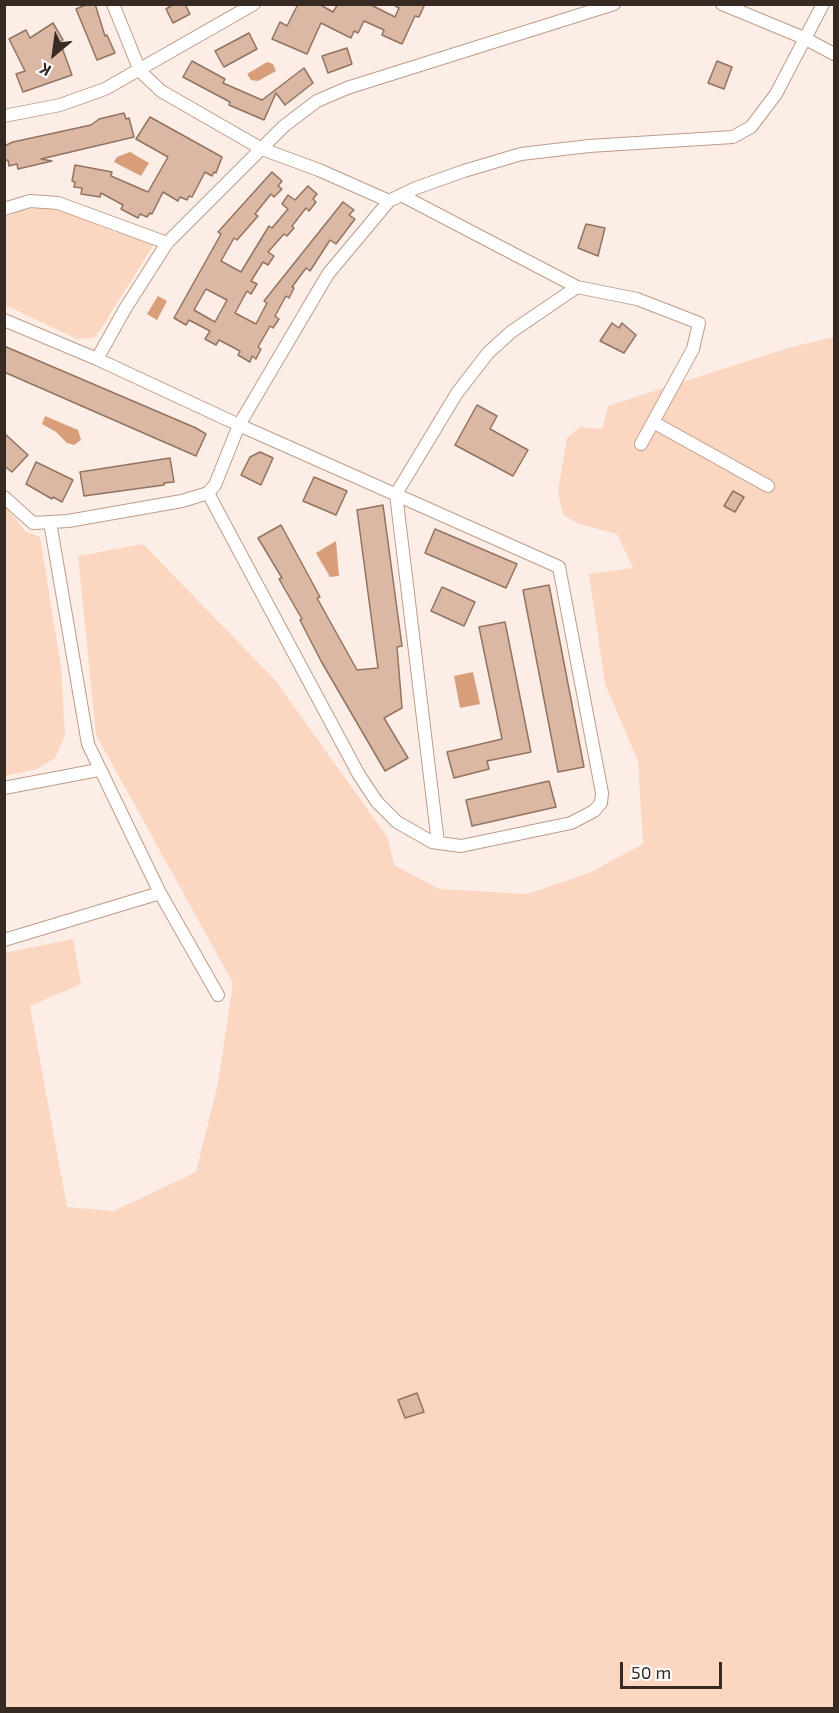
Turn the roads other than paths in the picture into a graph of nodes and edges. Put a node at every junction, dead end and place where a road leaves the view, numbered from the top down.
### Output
1 (113, 4) edge
2 (254, 4) edge
3 (614, 4) edge
4 (722, 4) edge
5 (823, 4) edge
6 (804, 38) junction
7 (834, 54) edge
8 (140, 71) junction
9 (4, 116) edge
10 (262, 149) junction
11 (401, 195) junction
12 (389, 201) junction
13 (4, 209) edge
14 (166, 243) junction
15 (577, 287) junction
16 (4, 320) edge
17 (97, 359) junction
18 (653, 422) junction
19 (239, 425) junction
20 (641, 444) dead end
21 (768, 486) dead end
22 (208, 493) junction
23 (396, 494) junction
24 (4, 497) edge
25 (51, 522) junction
26 (98, 770) junction
27 (4, 788) edge
28 (438, 843) junction
29 (160, 893) junction
30 (4, 940) edge
31 (218, 995) dead end

1 - 8 street
2 - 8 street
3 - 10 street
4 - 6 street
5 - 6 street
6 - 7 street
6 - 11 street
8 - 9 street
8 - 10 street
10 - 12 street
10 - 14 street
11 - 12 street
11 - 15 street
12 - 19 street
13 - 14 street
14 - 17 street
15 - 18 street
15 - 23 street
16 - 17 street
17 - 19 street
18 - 20 street
18 - 21 street
19 - 22 street
19 - 23 street
22 - 25 street
22 - 28 street
23 - 28 street
23 - 28 street
24 - 25 street
25 - 26 street
26 - 27 street
26 - 29 street
29 - 30 street
29 - 31 street

